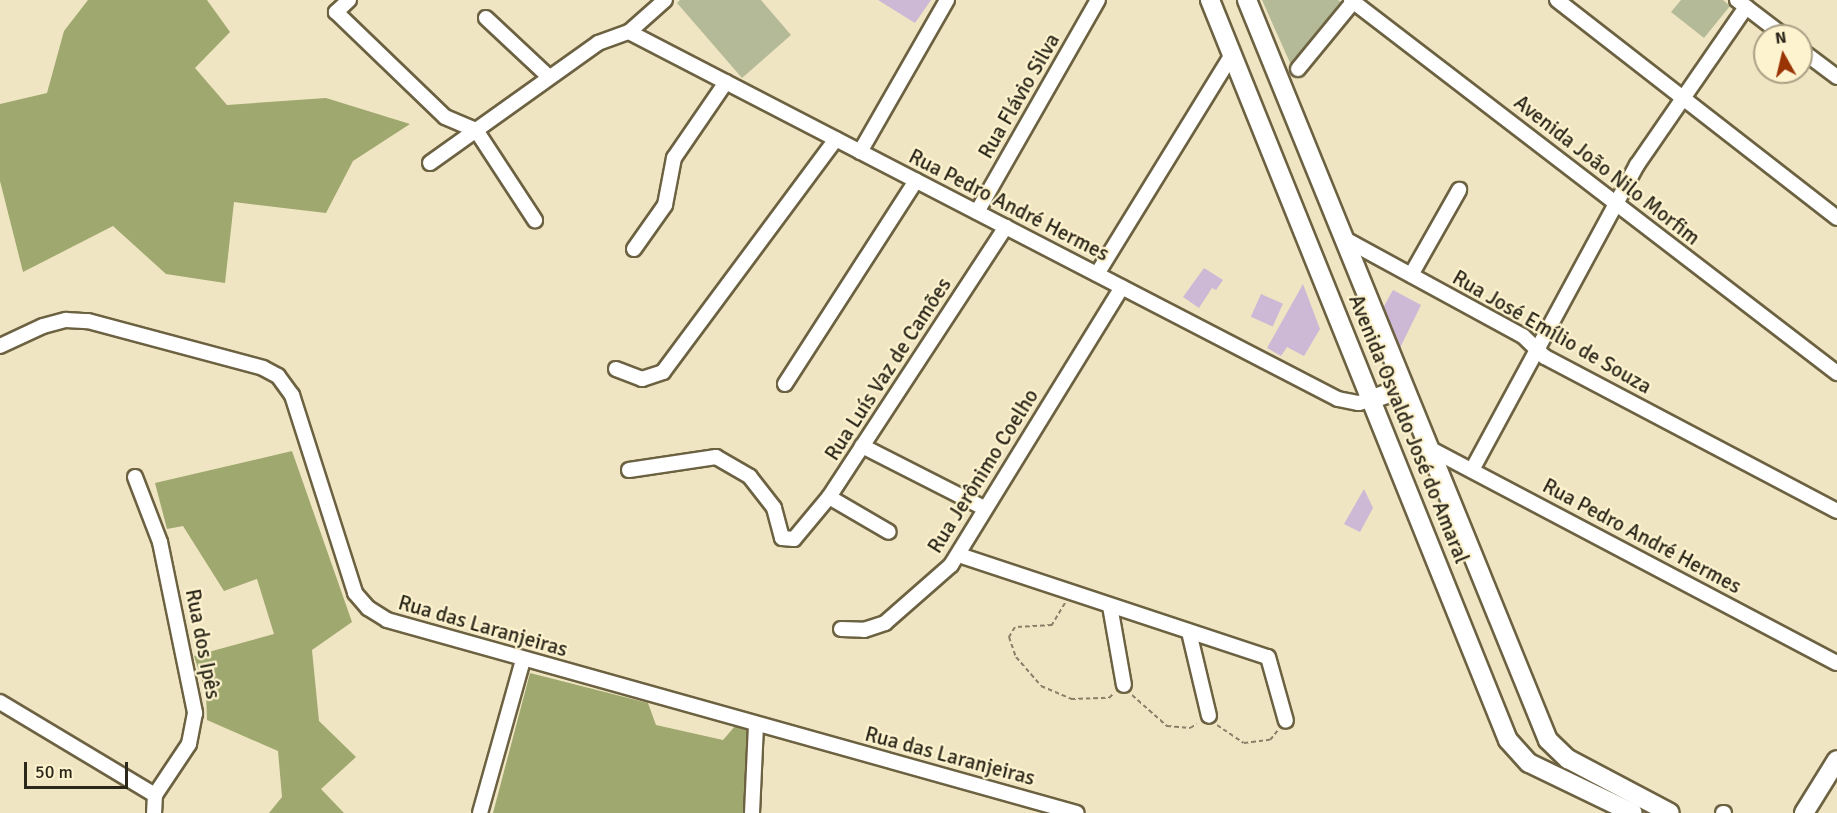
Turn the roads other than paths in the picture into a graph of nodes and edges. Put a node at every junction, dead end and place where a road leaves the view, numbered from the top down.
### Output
1 (349, 0) edge
2 (665, 0) edge
3 (947, 0) edge
4 (1098, 0) edge
5 (1210, 0) edge
6 (1247, 0) edge
7 (1557, 0) edge
8 (1352, 1) edge
9 (1742, 3) edge
10 (486, 18) dead end
11 (1769, 24) edge
12 (629, 32) junction
13 (1231, 56) junction
14 (1813, 59) edge
15 (1298, 69) dead end
16 (549, 77) junction
17 (1837, 78) edge
18 (726, 82) junction
19 (1682, 97) junction
20 (476, 130) junction
21 (836, 139) junction
22 (860, 152) junction
23 (430, 164) dead end
24 (916, 180) junction
25 (1459, 190) dead end
26 (1617, 205) junction
27 (977, 212) junction
28 (1837, 219) edge
29 (534, 220) dead end
30 (1006, 227) junction
31 (1343, 238) junction
32 (634, 249) dead end
33 (1097, 274) junction
34 (1411, 275) junction
35 (1363, 286) junction
36 (1122, 287) junction
37 (1332, 297) junction
38 (0, 346) edge
39 (1538, 349) junction
40 (616, 369) dead end
41 (1837, 373) edge
42 (785, 384) dead end
43 (1372, 399) junction
44 (1408, 400) junction
45 (862, 446) junction
46 (1427, 447) junction
47 (629, 470) dead end
48 (1472, 470) junction
49 (135, 477) dead end
50 (829, 496) junction
51 (1835, 505) edge
52 (984, 508) junction
53 (890, 532) dead end
54 (959, 555) junction
55 (1110, 606) junction
56 (841, 628) dead end
57 (1188, 632) junction
58 (523, 660) junction
59 (1837, 663) edge
60 (1124, 685) dead end
61 (0, 702) edge
62 (1209, 716) dead end
63 (1287, 722) dead end
64 (756, 725) junction
65 (1837, 760) edge
66 (155, 795) junction
67 (154, 813) edge
68 (480, 813) edge
69 (752, 813) edge
70 (1077, 813) edge
71 (1633, 813) edge
72 (1670, 813) edge
73 (1804, 813) edge

1 - 20 street
2 - 12 street
3 - 22 street
4 - 27 street, Rua Flávio Silva
5 - 13 main road, Avenida Osvaldo José do Amaral
6 - 31 main road, Avenida Osvaldo José do Amaral
7 - 19 street
8 - 15 street
8 - 26 street, Avenida João Nilo Morfim
9 - 11 street
9 - 19 street
10 - 16 street
12 - 16 street
12 - 18 street, Rua Pedro André Hermes
13 - 33 street
13 - 37 main road, Avenida Osvaldo José do Amaral
14 - 17 street
16 - 20 street
18 - 21 street, Rua Pedro André Hermes
18 - 32 street
19 - 26 street
19 - 28 street
20 - 23 street
20 - 29 street
21 - 22 street, Rua Pedro André Hermes
21 - 40 street
22 - 24 street, Rua Pedro André Hermes
24 - 27 street, Rua Pedro André Hermes
24 - 42 street
25 - 34 street
26 - 39 street
26 - 41 street, Avenida João Nilo Morfim
27 - 30 street, Rua Pedro André Hermes
30 - 33 street, Rua Pedro André Hermes
30 - 45 street, Rua Luís Vaz de Camões
31 - 34 street, Rua José Emílio de Souza
31 - 35 main road, Avenida Osvaldo José do Amaral
33 - 36 street, Rua Pedro André Hermes
34 - 39 street, Rua José Emílio de Souza
35 - 37 main road
35 - 44 main road, Avenida Osvaldo José do Amaral
36 - 43 street, Rua Pedro André Hermes
36 - 52 street, Rua Jerônimo Coelho
37 - 43 main road, Avenida Osvaldo José do Amaral
38 - 58 street, Rua das Laranjeiras
39 - 48 street
39 - 51 street, Rua José Emílio de Souza
43 - 44 main road
43 - 71 main road, Avenida Osvaldo José do Amaral
44 - 46 main road, Avenida Osvaldo José do Amaral
45 - 50 street, Rua Luís Vaz de Camões
45 - 52 street
46 - 48 street, Rua Pedro André Hermes
46 - 72 main road, Avenida Osvaldo José do Amaral
47 - 50 street, Rua Luís Vaz de Camões
48 - 59 street, Rua Pedro André Hermes
49 - 66 street, Rua dos Ipês
50 - 53 street
52 - 54 street, Rua Jerônimo Coelho
54 - 55 street
54 - 56 street, Rua Jerônimo Coelho
55 - 57 street
55 - 60 street
57 - 62 street
57 - 63 street
58 - 64 street, Rua das Laranjeiras
58 - 68 street
61 - 66 street
64 - 69 street
64 - 70 street, Rua das Laranjeiras
65 - 73 main road
66 - 67 street

